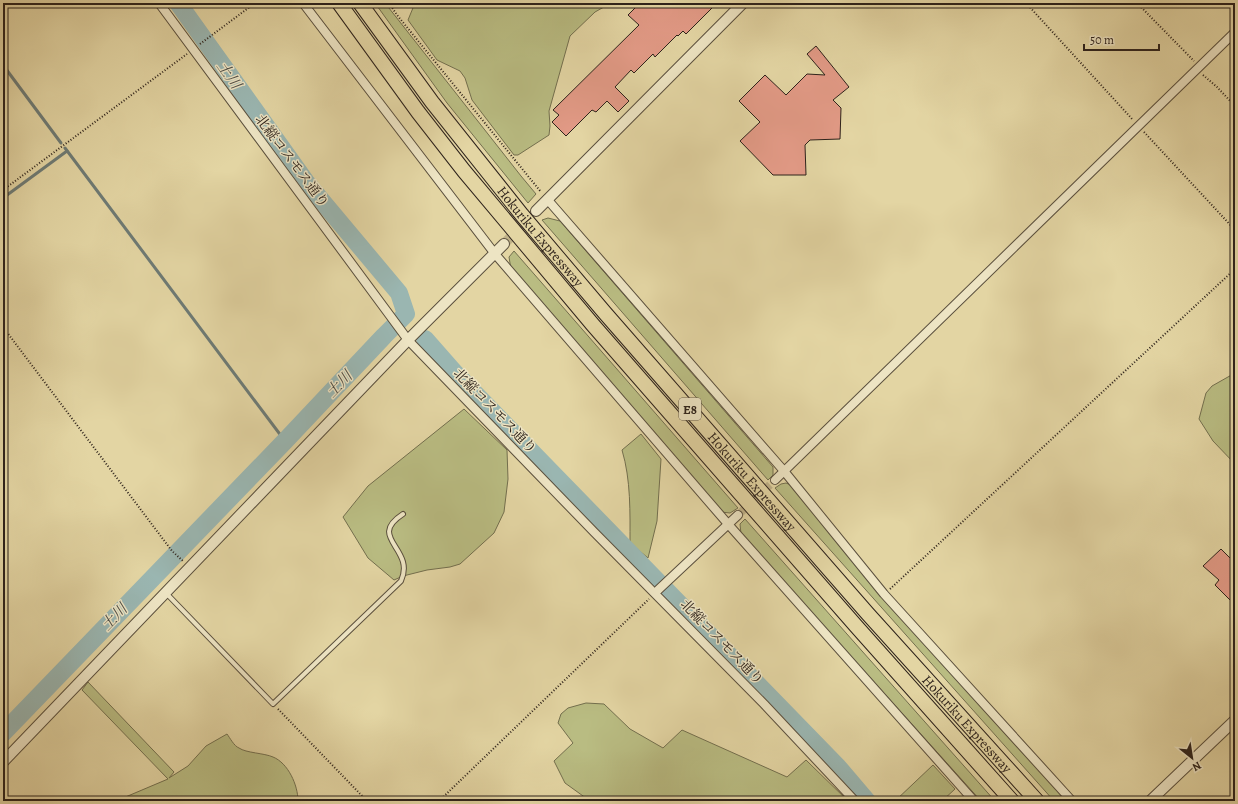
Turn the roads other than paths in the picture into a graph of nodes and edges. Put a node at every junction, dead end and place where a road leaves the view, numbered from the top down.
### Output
1 (159, 3) edge
2 (303, 3) edge
3 (339, 3) edge
4 (360, 3) edge
5 (743, 3) edge
6 (1235, 32) edge
7 (547, 200) junction
8 (536, 211) tunnel mouth
9 (504, 244) tunnel mouth
10 (495, 254) junction
11 (407, 338) junction
12 (784, 471) junction
13 (774, 480) tunnel mouth
14 (403, 514) dead end
15 (738, 515) tunnel mouth
16 (728, 524) junction
17 (657, 591) junction
18 (166, 593) junction
19 (1235, 720) edge
20 (3, 762) edge
21 (855, 801) edge
22 (974, 801) edge
23 (1012, 801) edge
24 (1037, 801) edge
25 (1072, 801) edge
26 (1150, 801) edge

1 - 11 street, 北縦コスモス通り
2 - 10 street
3 - 23 highway, Hokuriku Expressway / E8
4 - 24 highway, Hokuriku Expressway / E8
5 - 7 street
6 - 12 street
7 - 8 street
7 - 12 street
9 - 10 street
10 - 11 street
10 - 16 street
11 - 17 street, 北縦コスモス通り
11 - 18 street
12 - 13 street
12 - 25 street
14 - 18 lane
15 - 16 street
16 - 17 street
16 - 22 street
17 - 21 street, 北縦コスモス通り
18 - 20 street
19 - 26 street

